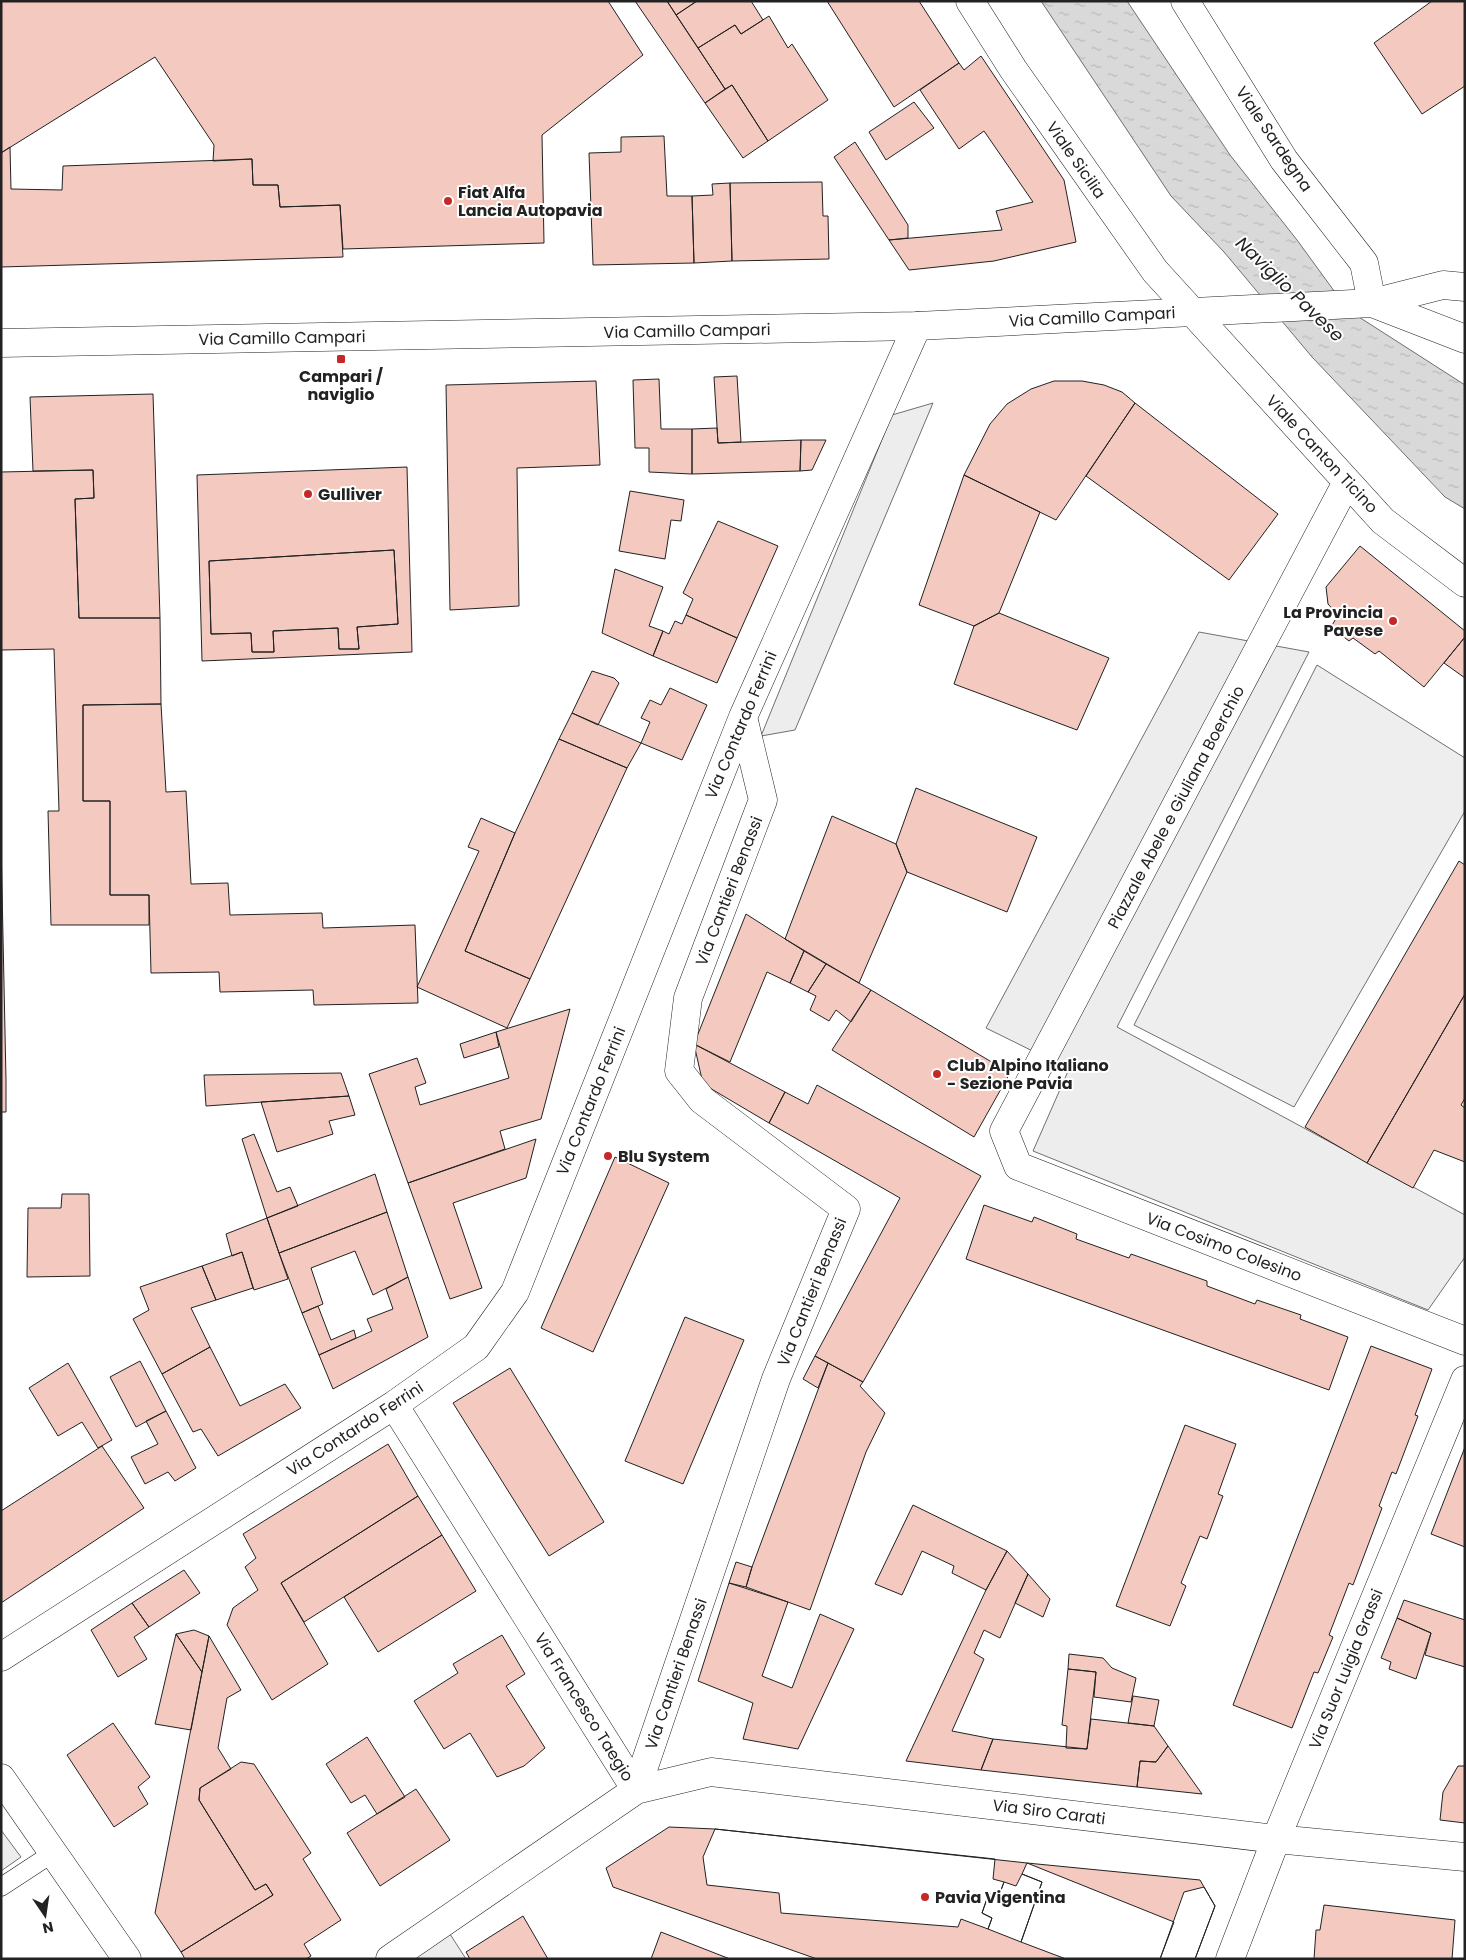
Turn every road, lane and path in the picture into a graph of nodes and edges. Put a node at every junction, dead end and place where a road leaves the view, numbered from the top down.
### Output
1 (970, 1) edge
2 (1185, 1) edge
3 (1465, 288) edge
4 (1372, 303) junction
5 (1192, 312) junction
6 (917, 326) junction
7 (1465, 339) edge
8 (1, 343) edge
9 (1347, 482) junction
10 (1465, 582) edge
11 (743, 717) junction
12 (1004, 1131) joint
13 (1465, 1341) edge
14 (1465, 1380) edge
15 (394, 1405) junction
16 (1, 1657) edge
17 (1, 1778) edge
18 (636, 1790) junction
19 (1276, 1839) junction
20 (54, 1852) junction
21 (1465, 1858) edge
22 (1, 1887) edge
23 (396, 1957) edge
24 (127, 1959) edge
25 (1230, 1959) edge

1 - 5 street, Viale Sicilia
2 - 4 street, Viale Sardegna
3 - 4 street
4 - 5 street, Via Camillo Campari
4 - 7 street
5 - 6 street, Via Camillo Campari
5 - 9 street, Viale Canton Ticino
6 - 8 street, Via Camillo Campari
6 - 11 street, Via Contardo Ferrini
9 - 10 street, Viale Canton Ticino
9 - 12 street, Piazzale Abele e Giuliana Boerchio
11 - 15 street, Via Contardo Ferrini
11 - 18 street, Via Cantieri Benassi
12 - 13 street, Via Cosimo Colesino
14 - 19 street, Via Suor Luigia Grassi
15 - 16 street, Via Contardo Ferrini
15 - 18 street, Via Francesco Taegio
17 - 20 street
18 - 19 street, Via Siro Carati
18 - 23 street, Via Francesco Taegio
19 - 21 street, Via Siro Carati
19 - 25 street, Via Suor Luigia Grassi
20 - 22 lane
20 - 24 street

